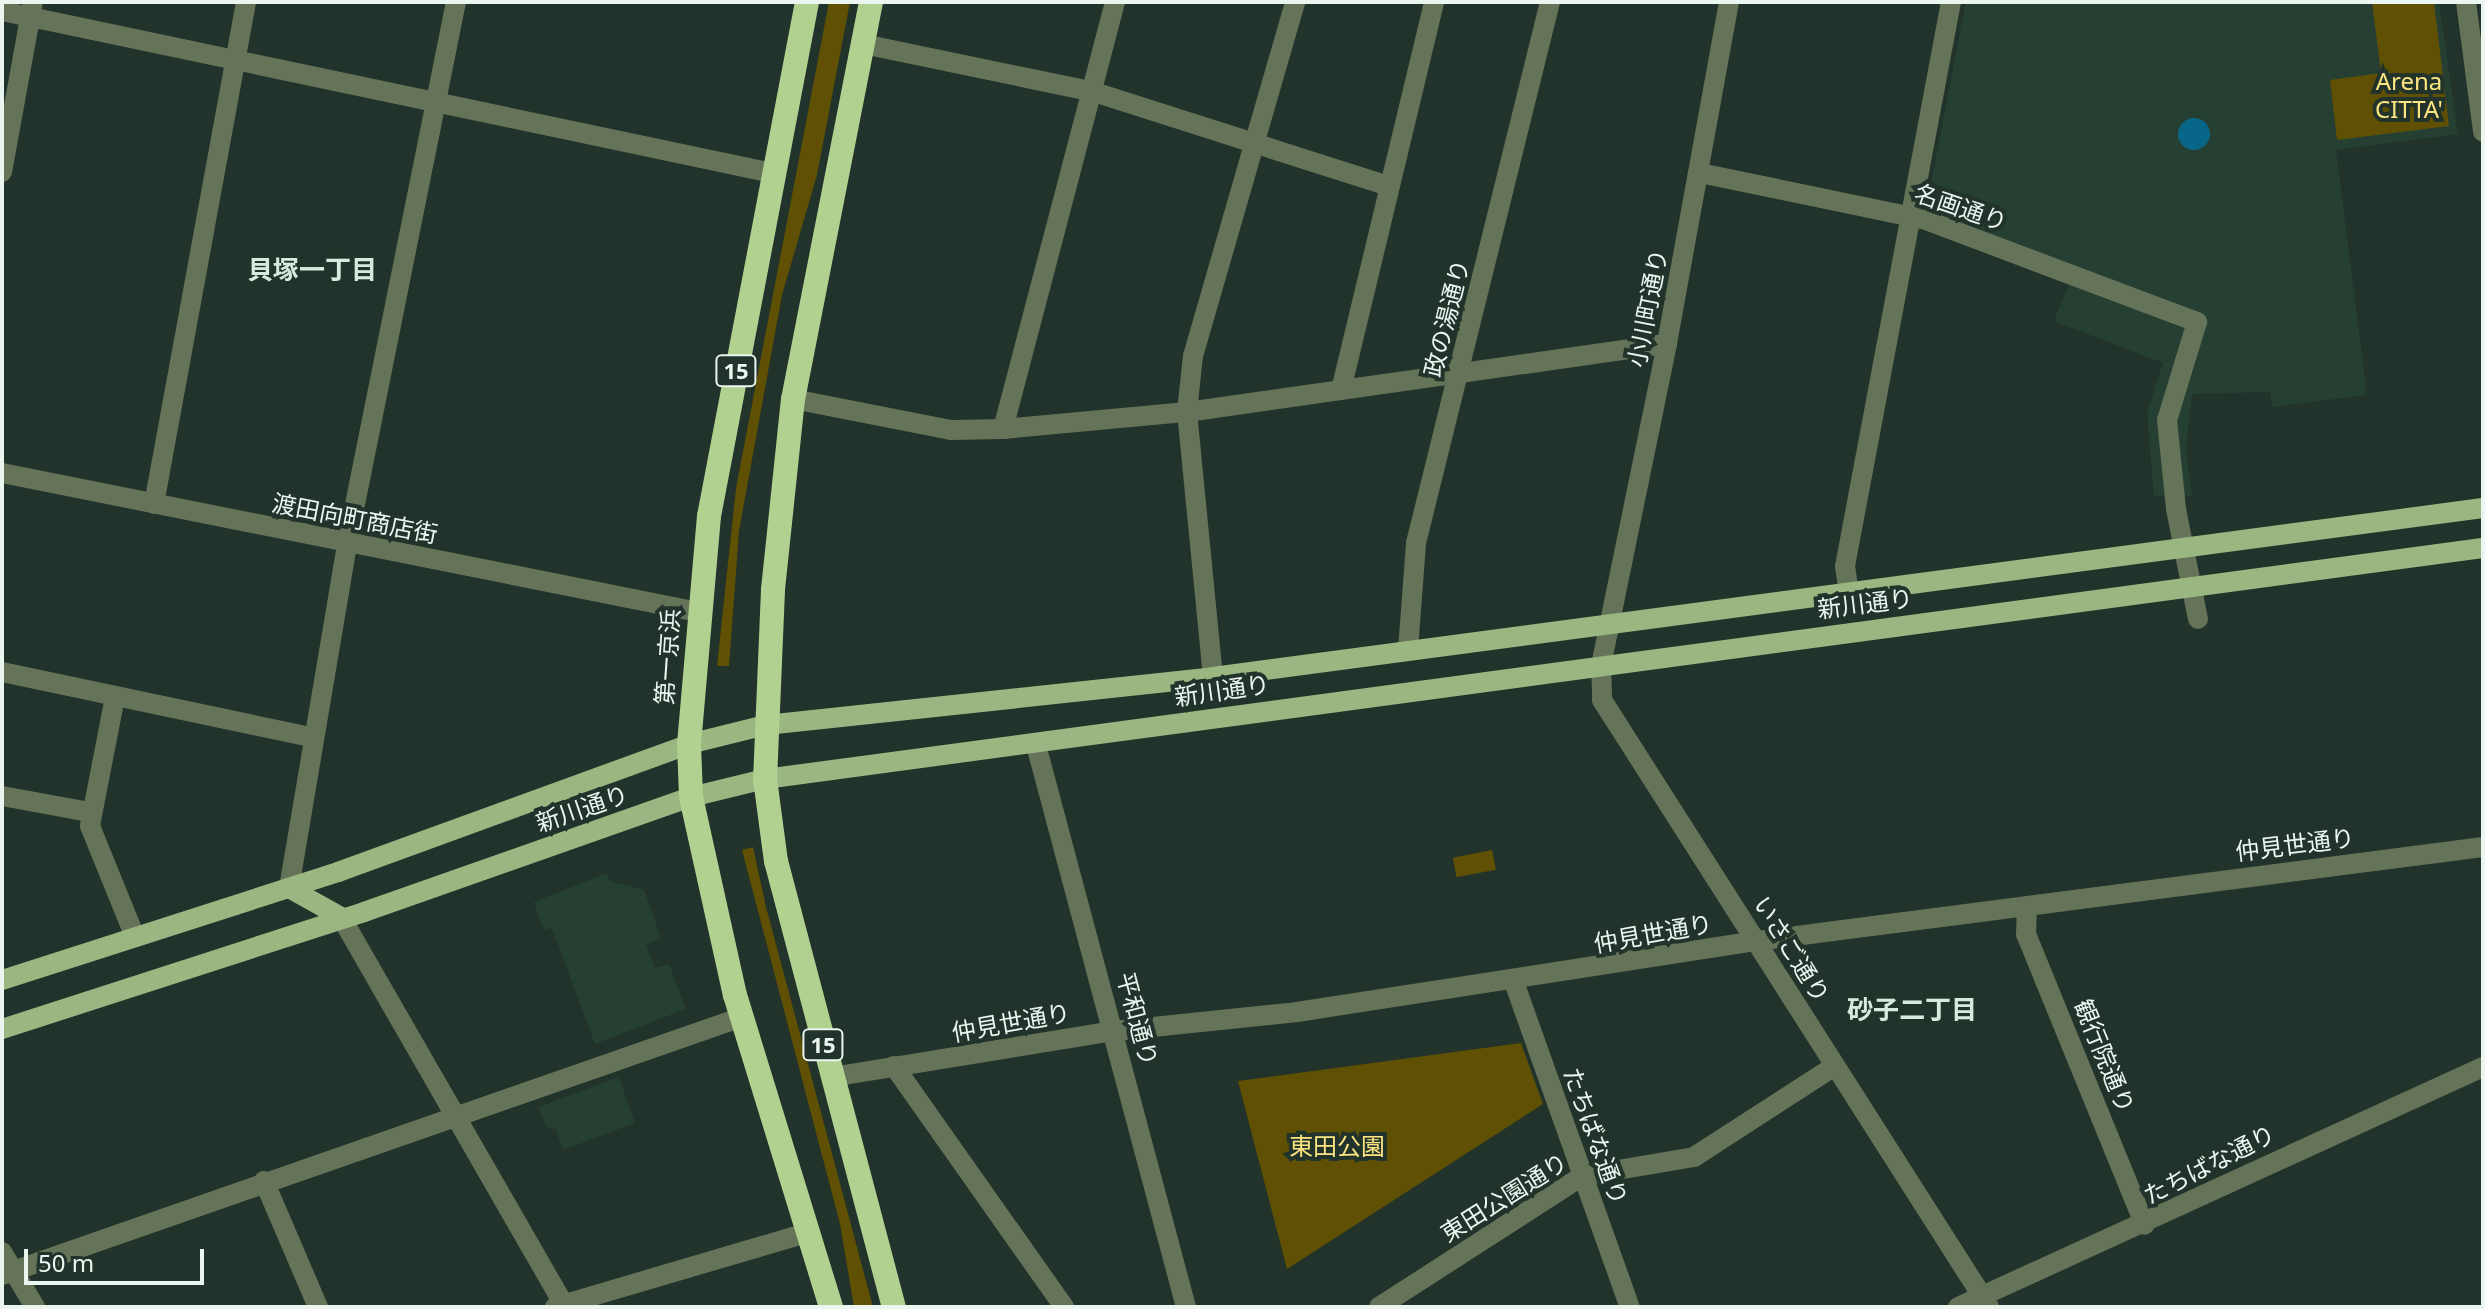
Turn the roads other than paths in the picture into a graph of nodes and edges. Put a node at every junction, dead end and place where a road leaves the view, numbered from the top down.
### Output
1 (246, 2) edge
2 (456, 2) edge
3 (807, 2) edge
4 (871, 2) edge
5 (1115, 2) edge
6 (1295, 2) edge
7 (1434, 2) edge
8 (1550, 2) edge
9 (1729, 2) edge
10 (1951, 2) edge
11 (2466, 2) edge
12 (32, 10) edge
13 (2, 11) edge
14 (863, 44) junction
15 (236, 60) junction
16 (1094, 92) junction
17 (437, 101) junction
18 (2483, 132) edge
19 (1252, 145) junction
20 (2, 172) edge
21 (773, 173) junction
22 (1700, 173) junction
23 (1389, 186) junction
24 (1910, 216) junction
25 (1667, 344) junction
26 (1459, 372) junction
27 (1341, 390) junction
28 (793, 399) junction
29 (1187, 412) junction
30 (1003, 429) junction
31 (2, 473) edge
32 (154, 504) junction
33 (2483, 508) edge
34 (347, 544) junction
35 (2186, 546) junction
36 (2483, 548) edge
37 (2194, 587) junction
38 (1849, 594) junction
39 (698, 612) junction
40 (2198, 619) dead end
41 (1609, 623) junction
42 (1408, 650) junction
43 (1601, 665) junction
44 (2, 672) edge
45 (1213, 677) junction
46 (115, 697) junction
47 (1602, 700) joint
48 (766, 725) junction
49 (314, 738) junction
50 (689, 744) junction
51 (1036, 745) junction
52 (765, 779) junction
53 (2, 796) edge
54 (691, 797) junction
55 (89, 812) junction
56 (2483, 847) edge
57 (289, 888) junction
58 (2027, 907) junction
59 (341, 917) junction
60 (135, 937) junction
61 (1757, 941) junction
62 (2, 980) edge
63 (1514, 982) junction
64 (742, 1017) junction
65 (2, 1029) edge
66 (1114, 1031) junction
67 (894, 1066) junction
68 (1833, 1067) junction
69 (2483, 1067) edge
70 (832, 1077) junction
71 (452, 1114) junction
72 (1582, 1176) junction
73 (264, 1181) junction
74 (2145, 1225) junction
75 (810, 1232) junction
76 (2, 1252) edge
77 (7, 1273) edge
78 (1986, 1302) edge
79 (561, 1305) edge
80 (35, 1307) edge
81 (318, 1307) edge
82 (831, 1307) edge
83 (894, 1307) edge
84 (1064, 1307) edge
85 (1186, 1307) edge
86 (1379, 1307) edge
87 (1630, 1307) edge
88 (1958, 1307) edge

1 - 15 street
2 - 17 street
3 - 21 highway, 第一京浜 / 15
4 - 14 highway, 15
5 - 16 street
6 - 19 street
7 - 23 street
8 - 26 street, 政の湯通り
9 - 22 street, 小川町通り
10 - 24 street
11 - 18 street
12 - 13 street
12 - 15 street
12 - 20 street
14 - 16 street
14 - 28 highway, 15
15 - 17 street
15 - 32 street
16 - 19 street
16 - 30 street
17 - 21 street
17 - 34 street
19 - 23 street
19 - 29 street
21 - 39 highway, 第一京浜 / 15
22 - 24 street, 名画通り
22 - 25 street, 小川町通り
23 - 27 street
24 - 35 street, 名画通り
24 - 38 street
25 - 26 street
25 - 41 street, 小川町通り
26 - 27 street
26 - 42 street, 政の湯通り
27 - 29 street
28 - 30 street
28 - 48 highway, 15
29 - 30 street
29 - 45 street
31 - 32 street, 渡田向町商店街
32 - 34 street, 渡田向町商店街
33 - 35 main road, 新川通り
34 - 39 street, 渡田向町商店街
34 - 49 street
35 - 37 street
35 - 38 main road, 新川通り
36 - 37 main road, 新川通り
37 - 40 street
37 - 43 main road, 新川通り
38 - 41 main road, 新川通り
39 - 50 highway, 第一京浜 / 15
41 - 42 main road, 新川通り
41 - 43 street, 小川町通り
42 - 45 main road, 新川通り
43 - 47 street, 小川町通り
43 - 51 main road, 新川通り
44 - 46 street
45 - 48 main road, 新川通り
46 - 49 street
46 - 55 street
47 - 61 street, いさご通り
48 - 50 main road, 新川通り
48 - 52 highway, 15
49 - 57 street
50 - 54 highway, 第一京浜 / 15
50 - 57 main road, 新川通り
51 - 52 main road, 新川通り
51 - 66 street, 平和通り
52 - 54 main road, 新川通り
52 - 70 highway, 15
53 - 55 street
54 - 59 main road, 新川通り
54 - 64 highway, 第一京浜 / 15
55 - 60 street
56 - 58 street, 仲見世通り
57 - 59 main road
57 - 60 main road, 新川通り
58 - 61 street, 仲見世通り
58 - 74 street, 観行院通り
59 - 65 main road, 新川通り
59 - 71 street
60 - 62 main road, 新川通り
61 - 63 street, 仲見世通り
61 - 68 street, いさご通り
63 - 66 street, 仲見世通り
63 - 72 street, たちばな通り
64 - 71 street
64 - 75 highway, 第一京浜 / 15
66 - 67 street, 仲見世通り
66 - 85 street, 平和通り
67 - 70 street, 仲見世通り
67 - 84 street
68 - 72 street, 東田公園通り
68 - 78 street, いさご通り
69 - 74 street, たちばな通り
70 - 83 highway, 15
71 - 73 street
71 - 79 street
72 - 86 street, 東田公園通り
72 - 87 street, たちばな通り
73 - 77 street
73 - 81 street
74 - 78 street, たちばな通り
75 - 79 street
75 - 82 highway, 第一京浜 / 15
76 - 77 street
77 - 80 street
78 - 88 street, たちばな通り

